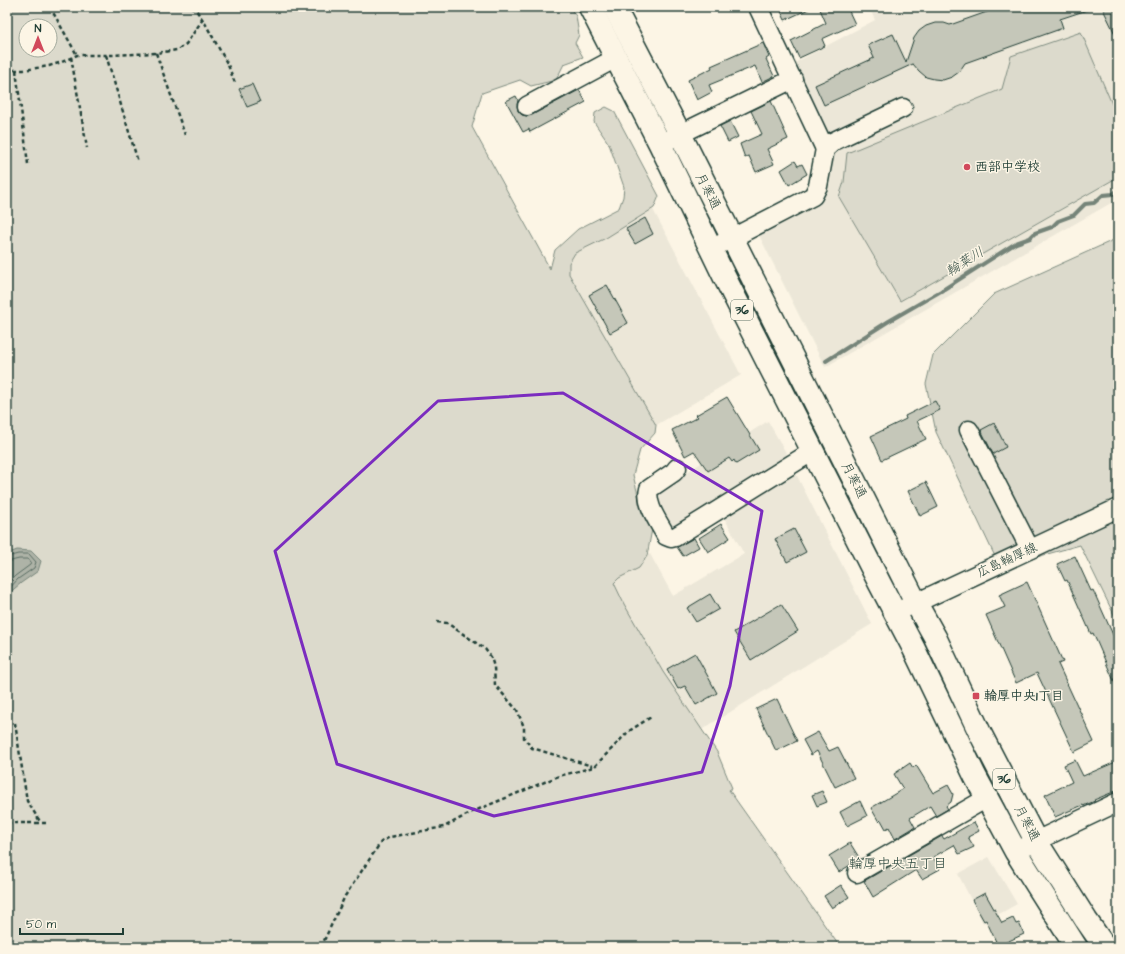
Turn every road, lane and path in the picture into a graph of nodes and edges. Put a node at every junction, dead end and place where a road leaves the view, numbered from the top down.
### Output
1 (50, 7) edge
2 (191, 7) edge
3 (590, 7) edge
4 (614, 7) edge
5 (758, 7) edge
6 (203, 19) junction
7 (156, 53) junction
8 (77, 54) junction
9 (106, 55) junction
10 (71, 57) junction
11 (616, 58) junction
12 (7, 70) edge
13 (16, 70) junction
14 (793, 79) junction
15 (235, 83) dead end
16 (527, 106) dead end
17 (903, 108) dead end
18 (680, 134) junction
19 (185, 135) dead end
20 (660, 144) junction
21 (87, 148) dead end
22 (825, 149) junction
23 (138, 162) dead end
24 (28, 164) dead end
25 (732, 238) junction
26 (711, 249) junction
27 (969, 430) dead end
28 (813, 451) junction
29 (677, 468) dead end
30 (1118, 508) edge
31 (1030, 549) junction
32 (916, 603) junction
33 (895, 613) junction
34 (437, 622) dead end
35 (651, 717) dead end
36 (15, 723) dead end
37 (594, 767) junction
38 (987, 798) junction
39 (1118, 802) edge
40 (7, 823) edge
41 (41, 823) junction
42 (48, 823) dead end
43 (1036, 841) junction
44 (1016, 852) junction
45 (857, 873) dead end
46 (321, 947) edge
47 (1076, 947) edge
48 (1105, 947) edge

1 - 8 path
2 - 6 path
3 - 11 highway, 月寒通 / 36
4 - 18 highway, 月寒通 / 36
5 - 14 street
6 - 7 path
6 - 15 path
7 - 9 path
7 - 19 path
8 - 9 path
8 - 10 path
9 - 23 path
10 - 13 path
10 - 21 path
11 - 16 street
11 - 20 highway, 月寒通 / 36
12 - 13 path
13 - 24 path
14 - 18 street
14 - 22 street
17 - 22 street
18 - 20 street
18 - 25 highway, 月寒通 / 36
20 - 26 highway, 月寒通 / 36
22 - 25 street
25 - 26 street
25 - 32 highway, 月寒通 / 36
26 - 28 highway, 月寒通 / 36
27 - 31 street
28 - 29 street
28 - 33 highway, 月寒通 / 36
30 - 31 street, 広島輪厚線
31 - 32 street, 広島輪厚線
32 - 33 street, 広島輪厚線
32 - 43 highway, 月寒通 / 36
33 - 38 highway, 月寒通 / 36
34 - 37 path
35 - 37 path
36 - 41 path
37 - 46 path
38 - 44 highway, 月寒通 / 36
38 - 45 street
39 - 43 street
40 - 41 path
41 - 42 path
43 - 44 street
43 - 48 highway, 月寒通 / 36
44 - 47 highway, 月寒通 / 36

